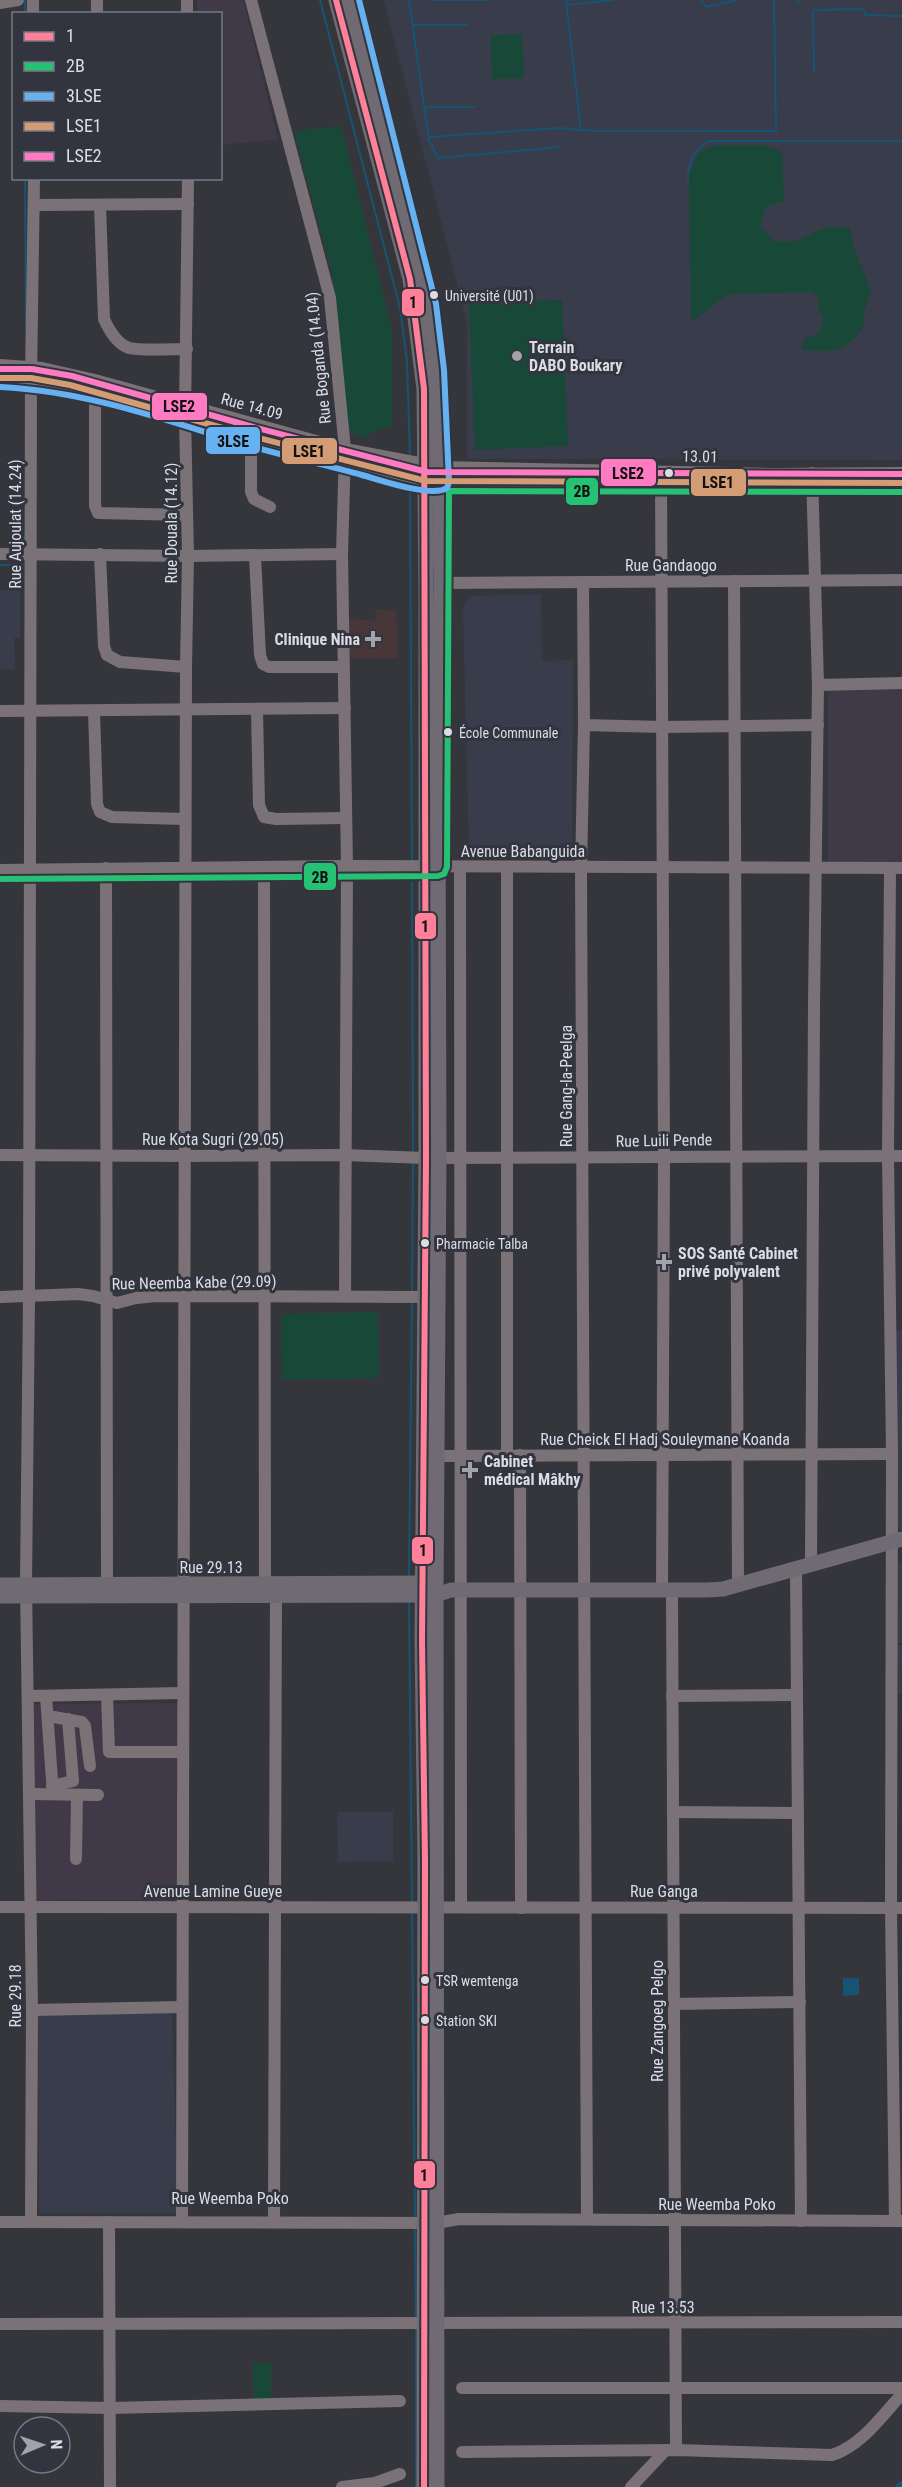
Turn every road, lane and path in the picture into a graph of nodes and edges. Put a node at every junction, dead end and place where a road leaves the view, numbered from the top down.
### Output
1 (18, 0) edge
2 (251, 0) edge
3 (336, 0) edge
4 (350, 0) edge
5 (0, 3) edge
6 (34, 180) edge
7 (188, 180) edge
8 (188, 204) junction
9 (35, 205) junction
10 (100, 205) junction
11 (187, 349) junction
12 (0, 366) edge
13 (32, 372) junction
14 (0, 378) edge
15 (94, 391) junction
16 (186, 411) junction
17 (251, 436) junction
18 (345, 455) junction
19 (902, 473) edge
20 (433, 474) junction
21 (661, 477) junction
22 (812, 478) junction
23 (902, 483) edge
24 (270, 507) dead end
25 (188, 515) junction
26 (0, 554) edge
27 (32, 554) junction
28 (100, 554) junction
29 (342, 554) junction
30 (189, 556) junction
31 (255, 556) junction
32 (902, 580) edge
33 (734, 581) junction
34 (816, 581) junction
35 (584, 582) junction
36 (661, 582) junction
37 (441, 583) junction
38 (186, 667) junction
39 (343, 667) junction
40 (902, 683) edge
41 (818, 685) junction
42 (345, 708) junction
43 (0, 711) edge
44 (31, 711) junction
45 (94, 711) junction
46 (187, 711) junction
47 (258, 711) junction
48 (584, 724) junction
49 (736, 725) junction
50 (818, 725) junction
51 (662, 727) junction
52 (346, 818) junction
53 (185, 819) junction
54 (347, 866) junction
55 (431, 866) junction
56 (186, 867) junction
57 (264, 867) junction
58 (460, 867) junction
59 (507, 867) junction
60 (735, 867) junction
61 (816, 867) junction
62 (106, 868) junction
63 (581, 868) junction
64 (662, 868) junction
65 (896, 868) edge
66 (0, 870) edge
67 (30, 870) junction
68 (0, 1155) edge
69 (30, 1155) junction
70 (105, 1155) junction
71 (344, 1155) junction
72 (737, 1155) junction
73 (185, 1156) junction
74 (265, 1156) junction
75 (813, 1156) junction
76 (888, 1156) junction
77 (902, 1156) edge
78 (459, 1157) junction
79 (505, 1157) junction
80 (582, 1157) junction
81 (432, 1158) junction
82 (664, 1158) junction
83 (345, 1296) junction
84 (0, 1297) edge
85 (29, 1297) junction
86 (425, 1297) junction
87 (185, 1298) junction
88 (265, 1298) junction
89 (106, 1301) junction
90 (896, 1315) edge
91 (584, 1454) junction
92 (892, 1454) junction
93 (513, 1455) junction
94 (814, 1455) junction
95 (437, 1456) junction
96 (460, 1456) junction
97 (661, 1456) junction
98 (736, 1456) junction
99 (896, 1541) edge
100 (812, 1563) junction
101 (796, 1568) junction
102 (107, 1584) junction
103 (738, 1584) junction
104 (0, 1585) edge
105 (429, 1589) junction
106 (26, 1590) junction
107 (182, 1590) junction
108 (270, 1590) junction
109 (456, 1590) junction
110 (520, 1590) junction
111 (584, 1591) junction
112 (667, 1592) junction
113 (0, 1596) edge
114 (182, 1693) junction
115 (107, 1695) junction
116 (797, 1695) junction
117 (28, 1696) junction
118 (46, 1696) junction
119 (672, 1696) junction
120 (48, 1716) junction
121 (68, 1719) junction
122 (183, 1752) junction
123 (90, 1766) dead end
124 (53, 1790) junction
125 (29, 1794) junction
126 (77, 1795) junction
127 (98, 1795) dead end
128 (673, 1812) junction
129 (797, 1813) junction
130 (76, 1858) dead end
131 (0, 1907) edge
132 (30, 1907) junction
133 (184, 1907) junction
134 (276, 1907) junction
135 (431, 1907) junction
136 (461, 1907) junction
137 (521, 1908) junction
138 (587, 1908) junction
139 (673, 1908) junction
140 (800, 1908) junction
141 (896, 1908) edge
142 (800, 2002) junction
143 (673, 2004) junction
144 (182, 2007) junction
145 (32, 2010) junction
146 (0, 2214) edge
147 (31, 2218) junction
148 (182, 2218) junction
149 (274, 2219) junction
150 (430, 2219) junction
151 (587, 2219) junction
152 (674, 2221) junction
153 (801, 2221) junction
154 (899, 2221) edge
155 (0, 2222) edge
156 (109, 2222) junction
157 (902, 2322) edge
158 (431, 2323) junction
159 (0, 2324) edge
160 (674, 2324) junction
161 (109, 2325) junction
162 (674, 2387) junction
163 (462, 2388) dead end
164 (902, 2388) edge
165 (902, 2394) edge
166 (400, 2401) dead end
167 (0, 2406) edge
168 (110, 2408) junction
169 (670, 2451) junction
170 (462, 2452) dead end
171 (400, 2474) dead end
172 (110, 2487) edge
173 (342, 2487) edge
174 (424, 2487) edge
175 (437, 2487) edge
176 (631, 2487) edge

1 - 5 street
2 - 18 street, Rue Boganda (14.04)
3 - 20 main road
4 - 20 main road
6 - 9 street, Rue Aujoulat (14.24)
7 - 8 street, Rue Douala (14.12)
8 - 10 street
8 - 11 street, Rue Douala (14.12)
9 - 10 street
9 - 13 street, Rue Aujoulat (14.24)
10 - 11 street
11 - 16 street, Rue Douala (14.12)
12 - 13 street, Rue 14.09
13 - 14 street, Rue 14.09
13 - 15 street, Rue 14.09
13 - 16 street, Rue 14.09
13 - 27 street, Rue Aujoulat (14.24)
15 - 16 street, Rue 14.09
15 - 25 street
16 - 17 street, Rue 14.09
16 - 18 street, Rue 14.09
16 - 25 street, Rue Douala (14.12)
17 - 18 street, Rue 14.09
17 - 24 street
18 - 20 street, Rue 14.09
18 - 29 street, Rue Boganda (14.04)
19 - 22 street, 13.01
20 - 21 street, 13.01
20 - 37 main road
20 - 55 main road
21 - 22 street, 13.01
21 - 36 street, Rue Zangoeg Pelgo
22 - 23 street, 13.01
22 - 34 street
25 - 30 street, Rue Douala (14.12)
26 - 27 street
27 - 28 street
27 - 44 street, Rue Aujoulat (14.24)
28 - 30 street
28 - 38 street
29 - 31 street
29 - 39 street, Rue Boganda (14.04)
30 - 31 street
30 - 38 street, Rue Douala (14.12)
31 - 39 street
32 - 34 street, Rue Gandaogo
33 - 34 street, Rue Gandaogo
33 - 36 street, Rue Gandaogo
33 - 49 street
34 - 41 street
35 - 36 street, Rue Gandaogo
35 - 37 street, Rue Gandaogo
35 - 48 street, Rue Gang-la-Peelga
36 - 51 street, Rue Zangoeg Pelgo
37 - 55 main road
38 - 46 street, Rue Douala (14.12)
39 - 42 street, Rue Boganda (14.04)
40 - 41 street
41 - 50 street
42 - 47 street
42 - 52 street, Rue Boganda (14.04)
43 - 44 street
44 - 45 street
44 - 67 street, Rue Aujoulat (14.24)
45 - 46 street
45 - 53 street
46 - 47 street
46 - 53 street, Rue Douala (14.12)
47 - 52 street
48 - 51 street
48 - 63 street, Rue Gang-la-Peelga
49 - 50 street
49 - 51 street
49 - 60 street
50 - 61 street
51 - 64 street, Rue Zangoeg Pelgo
52 - 54 street, Rue Boganda (14.04)
53 - 56 street, Rue Douala (14.12)
54 - 55 street, Avenue Babanguida
54 - 57 street, Avenue Babanguida
54 - 71 street, Rue Boganda (14.04)
55 - 58 street, Avenue Babanguida
55 - 81 main road
56 - 57 street, Avenue Babanguida
56 - 62 street, Avenue Babanguida
56 - 73 street, Rue Douala (14.12)
57 - 74 street
58 - 59 street, Avenue Babanguida
58 - 78 street
59 - 63 street, Avenue Babanguida
59 - 79 street
60 - 61 street, Avenue Babanguida
60 - 64 street, Avenue Babanguida
60 - 72 street
61 - 65 street, Avenue Babanguida
61 - 75 street
62 - 67 street, Avenue Babanguida
62 - 70 street
63 - 64 street, Avenue Babanguida
63 - 80 street, Rue Gang-la-Peelga
64 - 82 street, Rue Zangoeg Pelgo
65 - 76 street
66 - 67 street, Avenue Babanguida
67 - 69 street, Rue 29.18
68 - 69 street, Rue Kota Sugri (29.05)
69 - 70 street, Rue Kota Sugri (29.05)
69 - 85 street, Rue 29.18
70 - 73 street, Rue Kota Sugri (29.05)
70 - 89 street
71 - 74 street, Rue Kota Sugri (29.05)
71 - 81 street, Rue Kota Sugri (29.05)
71 - 83 street, Rue Boganda (14.04)
72 - 75 street, Rue Luili Pende
72 - 82 street, Rue Luili Pende
72 - 98 street
73 - 74 street, Rue Kota Sugri (29.05)
73 - 87 street, Rue Douala (14.12)
74 - 88 street
75 - 76 street, Rue Luili Pende
75 - 94 street
76 - 77 street, Rue Luili Pende
76 - 90 street
78 - 79 street, Rue Luili Pende
78 - 81 street, Rue Luili Pende
78 - 96 street
79 - 80 street, Rue Luili Pende
79 - 93 street
80 - 82 street, Rue Luili Pende
80 - 91 street, Rue Gang-la-Peelga
81 - 86 main road
81 - 95 main road
82 - 97 street, Rue Zangoeg Pelgo
83 - 86 street, Rue Neemba Kabe (29.09)
83 - 88 street, Rue Neemba Kabe (29.09)
84 - 85 street, Rue Neemba Kabe (29.09)
85 - 89 street, Rue Neemba Kabe (29.09)
85 - 106 street, Rue 29.18
86 - 105 main road
87 - 88 street, Rue Neemba Kabe (29.09)
87 - 89 street, Rue Neemba Kabe (29.09)
87 - 107 street, Rue Douala (14.12)
88 - 108 street
89 - 102 street
90 - 92 street
91 - 93 street, Rue Cheick El Hadj Souleymane Koanda
91 - 97 street, Rue Cheick El Hadj Souleymane Koanda
91 - 111 street, Rue Gang-la-Peelga
92 - 94 street, Rue Cheick El Hadj Souleymane Koanda
92 - 99 street
93 - 96 street, Rue Cheick El Hadj Souleymane Koanda
93 - 110 street
94 - 98 street, Rue Cheick El Hadj Souleymane Koanda
94 - 100 street
95 - 96 street, Rue Cheick El Hadj Souleymane Koanda
95 - 105 main road
96 - 109 street
97 - 98 street, Rue Cheick El Hadj Souleymane Koanda
97 - 112 street, Rue Zangoeg Pelgo
98 - 103 street
99 - 100 main road
99 - 141 street
100 - 101 main road
101 - 103 main road
101 - 116 street
102 - 106 main road, Rue 29.13
102 - 107 main road, Rue 29.13
103 - 112 main road
104 - 106 main road, Rue 29.13
105 - 108 main road
105 - 109 main road
105 - 135 main road
106 - 107 main road
106 - 113 main road
106 - 117 street, Rue 29.18
107 - 108 main road
107 - 114 street, Rue Douala (14.12)
108 - 134 street
109 - 110 main road
109 - 136 street
110 - 111 main road
110 - 137 street
111 - 112 main road
111 - 138 street, Rue Gang-la-Peelga
112 - 119 street, Rue Zangoeg Pelgo
114 - 115 street
114 - 122 street, Rue Douala (14.12)
115 - 118 street
115 - 122 street
116 - 119 street
116 - 129 street
117 - 118 street
117 - 125 street, Rue 29.18
118 - 120 street
119 - 128 street, Rue Zangoeg Pelgo
120 - 121 street
120 - 124 street
121 - 123 street
121 - 124 street
122 - 133 street, Rue Douala (14.12)
124 - 125 street
124 - 126 street
125 - 132 street, Rue 29.18
126 - 127 street
126 - 130 street
128 - 129 street
128 - 139 street, Rue Zangoeg Pelgo
129 - 140 street
131 - 132 street, Avenue Lamine Gueye
132 - 133 street, Avenue Lamine Gueye
132 - 145 street, Rue 29.18
133 - 134 street, Avenue Lamine Gueye
133 - 144 street, Rue Douala (14.12)
134 - 135 street, Avenue Lamine Gueye
134 - 149 street
135 - 136 street, Rue Ganga
135 - 150 main road
136 - 137 street, Rue Ganga
137 - 138 street, Rue Ganga
138 - 139 street, Rue Ganga
138 - 151 street, Rue Gang-la-Peelga
139 - 140 street, Rue Ganga
139 - 143 street, Rue Zangoeg Pelgo
140 - 141 street, Rue Ganga
140 - 142 street
141 - 154 street
142 - 143 street
142 - 153 street
143 - 152 street, Rue Zangoeg Pelgo
144 - 145 street
144 - 148 street, Rue Douala (14.12)
145 - 147 street, Rue 29.18
146 - 147 street, Rue Weemba Poko
147 - 148 street, Rue Weemba Poko
147 - 155 street, Rue Weemba Poko
147 - 156 street, Rue Weemba Poko
148 - 149 street, Rue Weemba Poko
148 - 156 street, Rue Weemba Poko
149 - 150 street, Rue Weemba Poko
150 - 151 street, Rue Weemba Poko
150 - 158 main road
151 - 152 street, Rue Weemba Poko
152 - 153 street, Rue Weemba Poko
152 - 160 street, Rue Zangoeg Pelgo
153 - 154 street, Rue Weemba Poko
156 - 161 street
157 - 160 street, Rue 13.53
158 - 160 street, Rue 13.53
158 - 161 street, Rue 13.53
158 - 174 main road
158 - 175 main road
159 - 161 street, Rue 13.53
160 - 162 street, Rue Zangoeg Pelgo
161 - 168 street
162 - 163 street
162 - 164 street
162 - 169 street, Rue Zangoeg Pelgo
165 - 169 street
166 - 168 street
167 - 168 street
168 - 172 street
169 - 170 street
169 - 176 street
171 - 173 street

